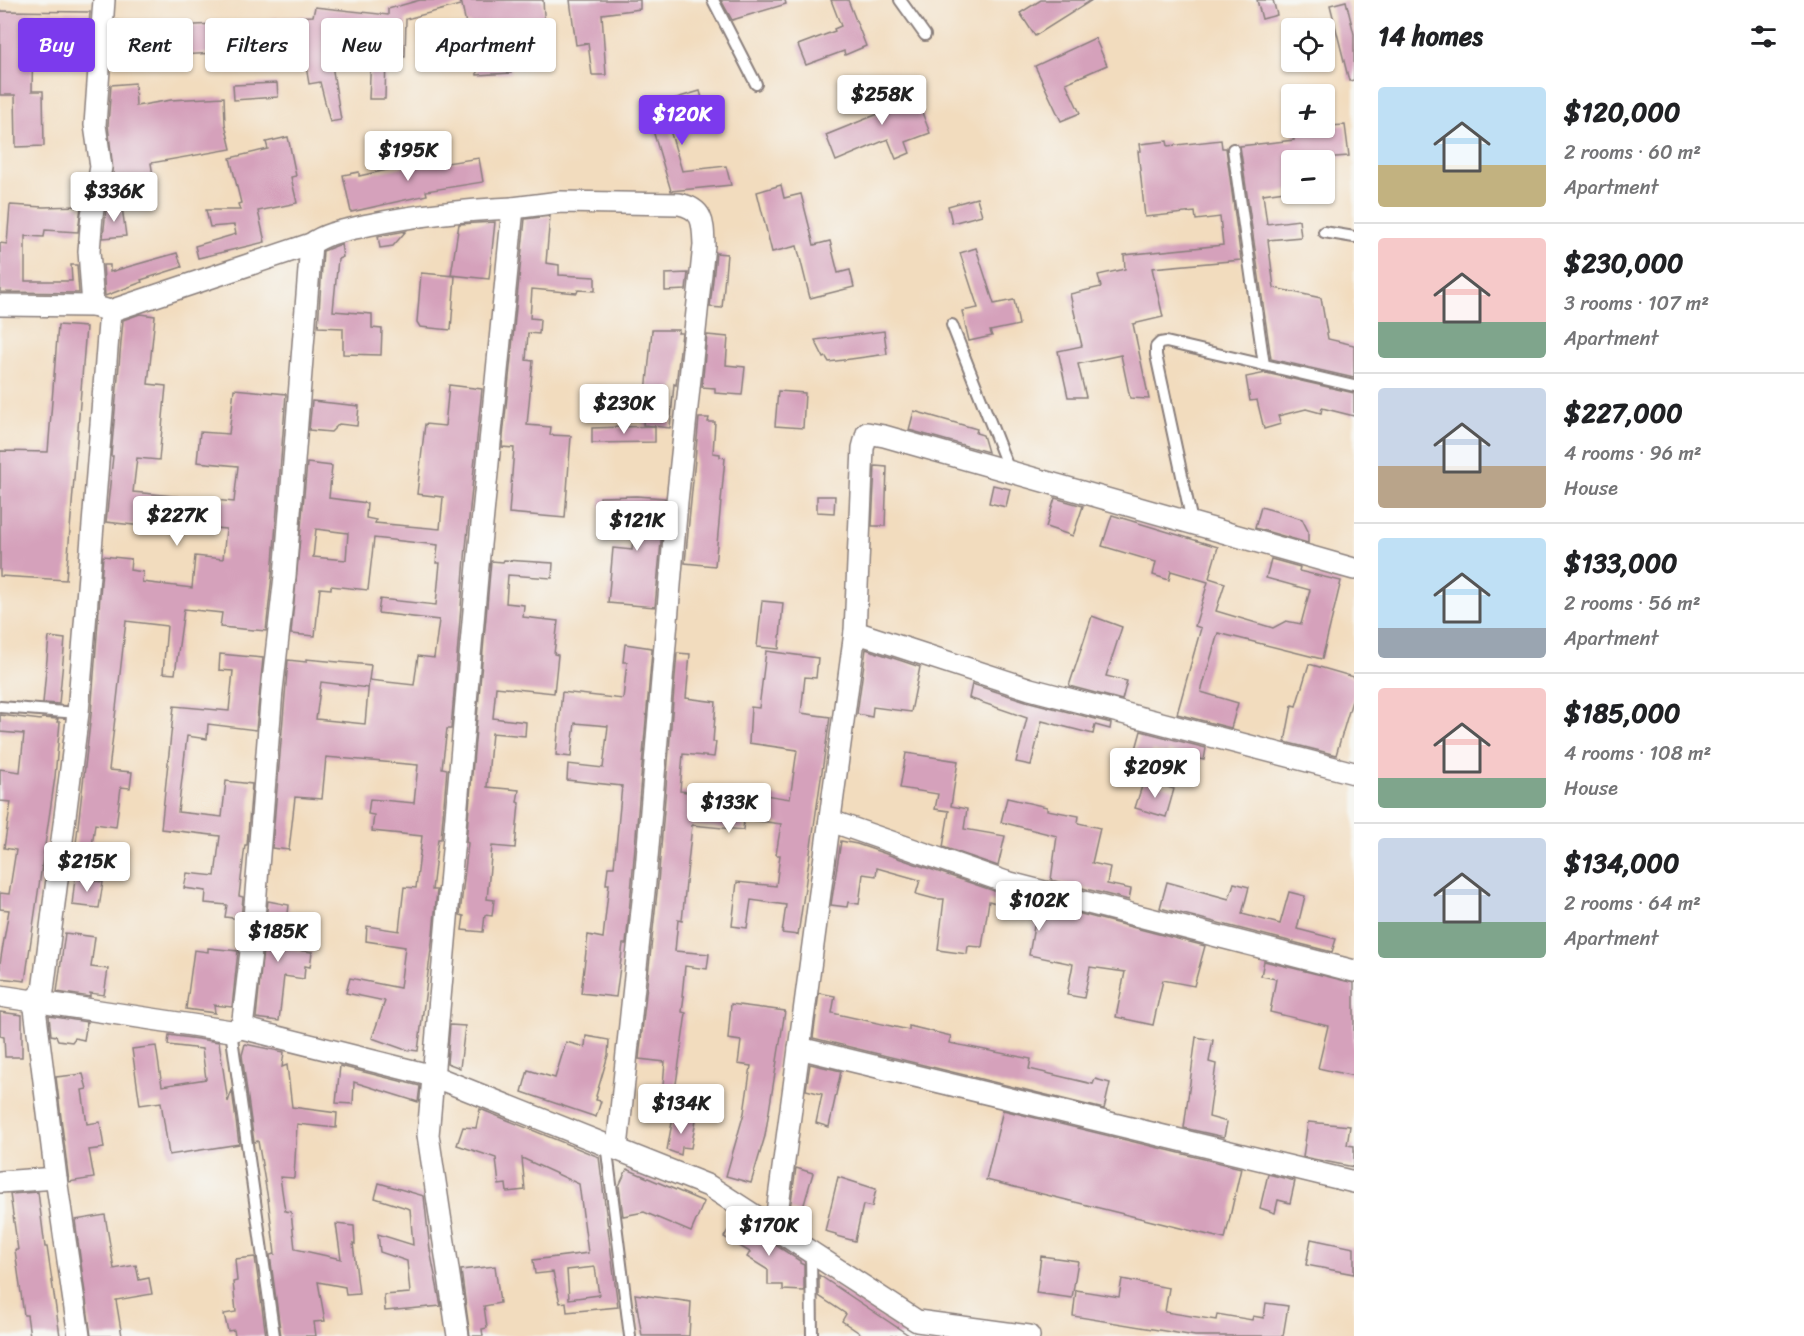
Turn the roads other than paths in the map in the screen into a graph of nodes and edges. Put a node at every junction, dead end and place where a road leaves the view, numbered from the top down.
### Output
1 (104, 0) edge
2 (713, 0) edge
3 (900, 0) edge
4 (925, 35) dead end
5 (756, 84) dead end
6 (1233, 149) dead end
7 (513, 208) junction
8 (1324, 232) dead end
9 (1354, 237) edge
10 (311, 244) junction
11 (0, 305) edge
12 (101, 309) junction
13 (952, 325) dead end
14 (1264, 365) junction
15 (1354, 386) edge
16 (1009, 471) junction
17 (1192, 522) junction
18 (1354, 569) edge
19 (855, 632) junction
20 (0, 707) edge
21 (78, 713) junction
22 (1354, 773) edge
23 (831, 821) junction
24 (1354, 970) edge
25 (0, 996) edge
26 (34, 1000) junction
27 (236, 1030) junction
28 (799, 1048) junction
29 (433, 1076) junction
30 (612, 1146) junction
31 (56, 1178) junction
32 (0, 1182) edge
33 (1354, 1182) edge
34 (775, 1228) junction
35 (811, 1251) junction
36 (917, 1328) edge
37 (79, 1336) edge
38 (274, 1336) edge
39 (458, 1336) edge
40 (630, 1336) edge
41 (812, 1336) edge
42 (1029, 1336) edge

1 - 12 street
2 - 5 lane
3 - 4 lane
6 - 14 lane
7 - 10 street
7 - 29 street
7 - 30 street
8 - 9 lane
10 - 12 street
10 - 27 street
11 - 12 street
12 - 21 street
13 - 16 lane
14 - 15 lane
14 - 17 lane
16 - 17 street
16 - 19 street
17 - 18 street
19 - 22 street
19 - 23 street
20 - 21 lane
21 - 26 street
23 - 24 street
23 - 28 street
25 - 26 street
26 - 27 street
26 - 31 street
27 - 29 street
27 - 38 lane
28 - 33 street
28 - 34 street
29 - 30 street
29 - 39 street
30 - 34 street
30 - 40 lane
31 - 32 street
31 - 37 street
34 - 35 street
35 - 36 street
35 - 41 lane
36 - 42 street

